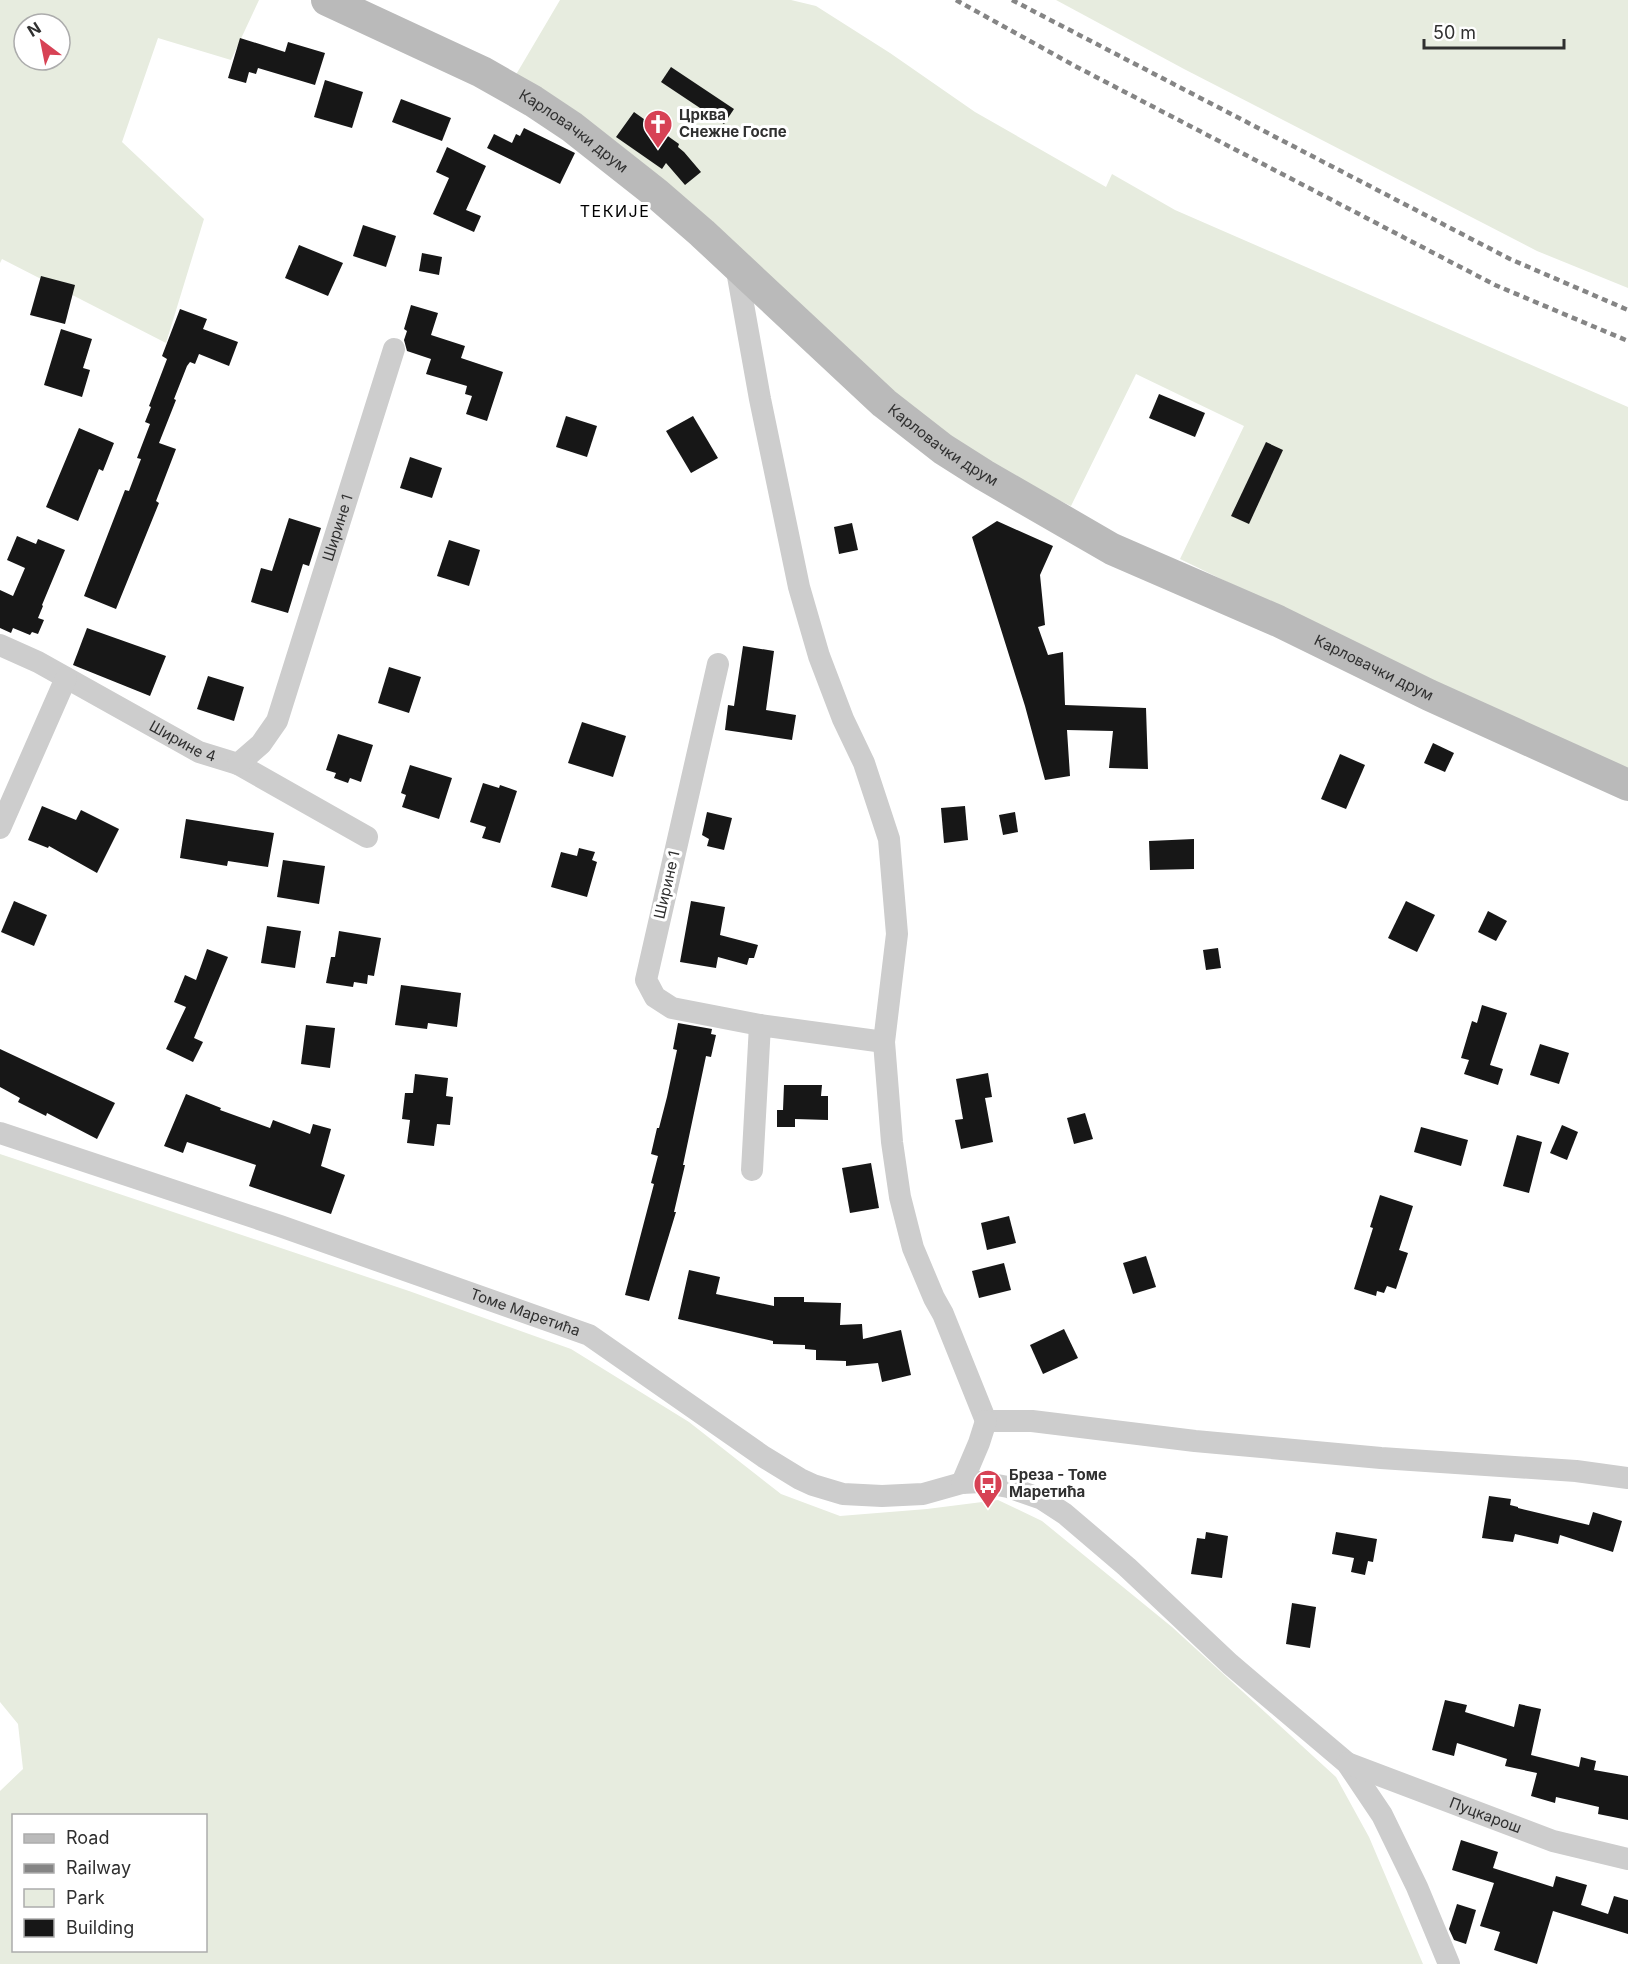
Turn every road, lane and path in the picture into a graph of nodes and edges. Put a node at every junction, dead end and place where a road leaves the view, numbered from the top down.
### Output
1 (327, 0) edge
2 (736, 265) junction
3 (394, 349) dead end
4 (0, 645) edge
5 (718, 664) dead end
6 (66, 678) junction
7 (238, 764) junction
8 (1628, 785) edge
9 (0, 828) edge
10 (367, 837) dead end
11 (760, 1025) junction
12 (884, 1042) junction
13 (0, 1133) edge
14 (752, 1170) dead end
15 (986, 1421) junction
16 (1628, 1478) edge
17 (962, 1483) junction
18 (1347, 1763) junction
19 (1628, 1859) edge
20 (1449, 1964) edge

1 - 2 main road, Карловачки друм
2 - 8 main road, Карловачки друм
2 - 12 street
3 - 7 street, Ширине 1
4 - 6 street, Ширине 4
5 - 11 street, Ширине 1
6 - 7 street, Ширине 4
6 - 9 street
7 - 10 street, Ширине 4
11 - 12 street, Ширине 1
11 - 14 street
12 - 15 street
13 - 17 street, Томе Маретића
15 - 16 street
15 - 17 street
17 - 18 street, Томе Маретића
18 - 19 street, Пуцкарош
18 - 20 street

